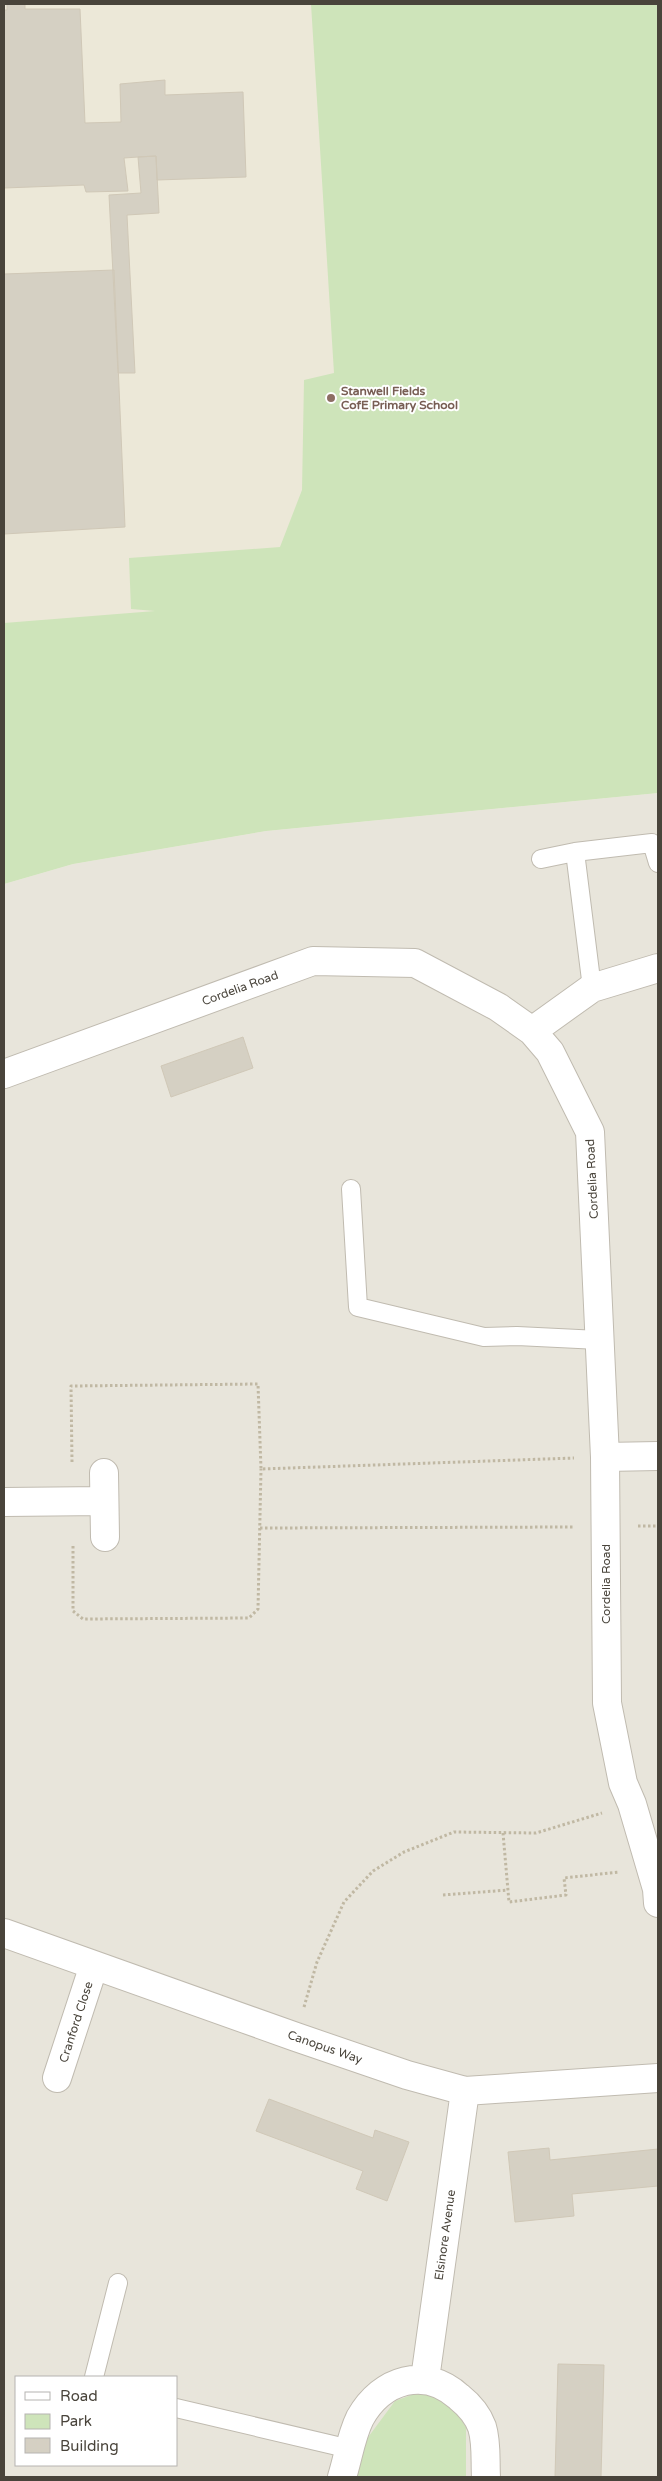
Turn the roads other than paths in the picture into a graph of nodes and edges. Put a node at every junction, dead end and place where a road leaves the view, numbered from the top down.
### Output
1 (575, 852) junction
2 (541, 859) dead end
3 (658, 863) edge
4 (658, 968) edge
5 (592, 988) junction
6 (532, 1031) junction
7 (4, 1074) edge
8 (351, 1189) dead end
9 (599, 1340) junction
10 (658, 1456) edge
11 (605, 1457) junction
12 (104, 1473) dead end
13 (104, 1501) junction
14 (4, 1502) edge
15 (105, 1537) dead end
16 (658, 1903) edge
17 (4, 1933) edge
18 (94, 1965) junction
19 (57, 2078) dead end
20 (658, 2078) edge
21 (465, 2091) junction
22 (118, 2283) dead end
23 (94, 2376) edge
24 (426, 2379) junction
25 (178, 2408) edge
26 (350, 2449) junction
27 (342, 2477) edge
28 (486, 2477) edge

1 - 2 lane
1 - 3 lane
1 - 5 lane
4 - 5 street
5 - 6 street
6 - 7 street, Cordelia Road
6 - 9 street, Cordelia Road
8 - 9 lane
9 - 11 street, Cordelia Road
10 - 11 street
11 - 16 street, Cordelia Road
12 - 13 street
13 - 14 street
13 - 15 street
17 - 18 street, Canopus Way
18 - 19 street, Cranford Close
18 - 21 street, Canopus Way
20 - 21 street, Canopus Way
21 - 24 street, Elsinore Avenue
22 - 23 lane
24 - 26 street
24 - 28 street
25 - 26 lane
26 - 27 street

